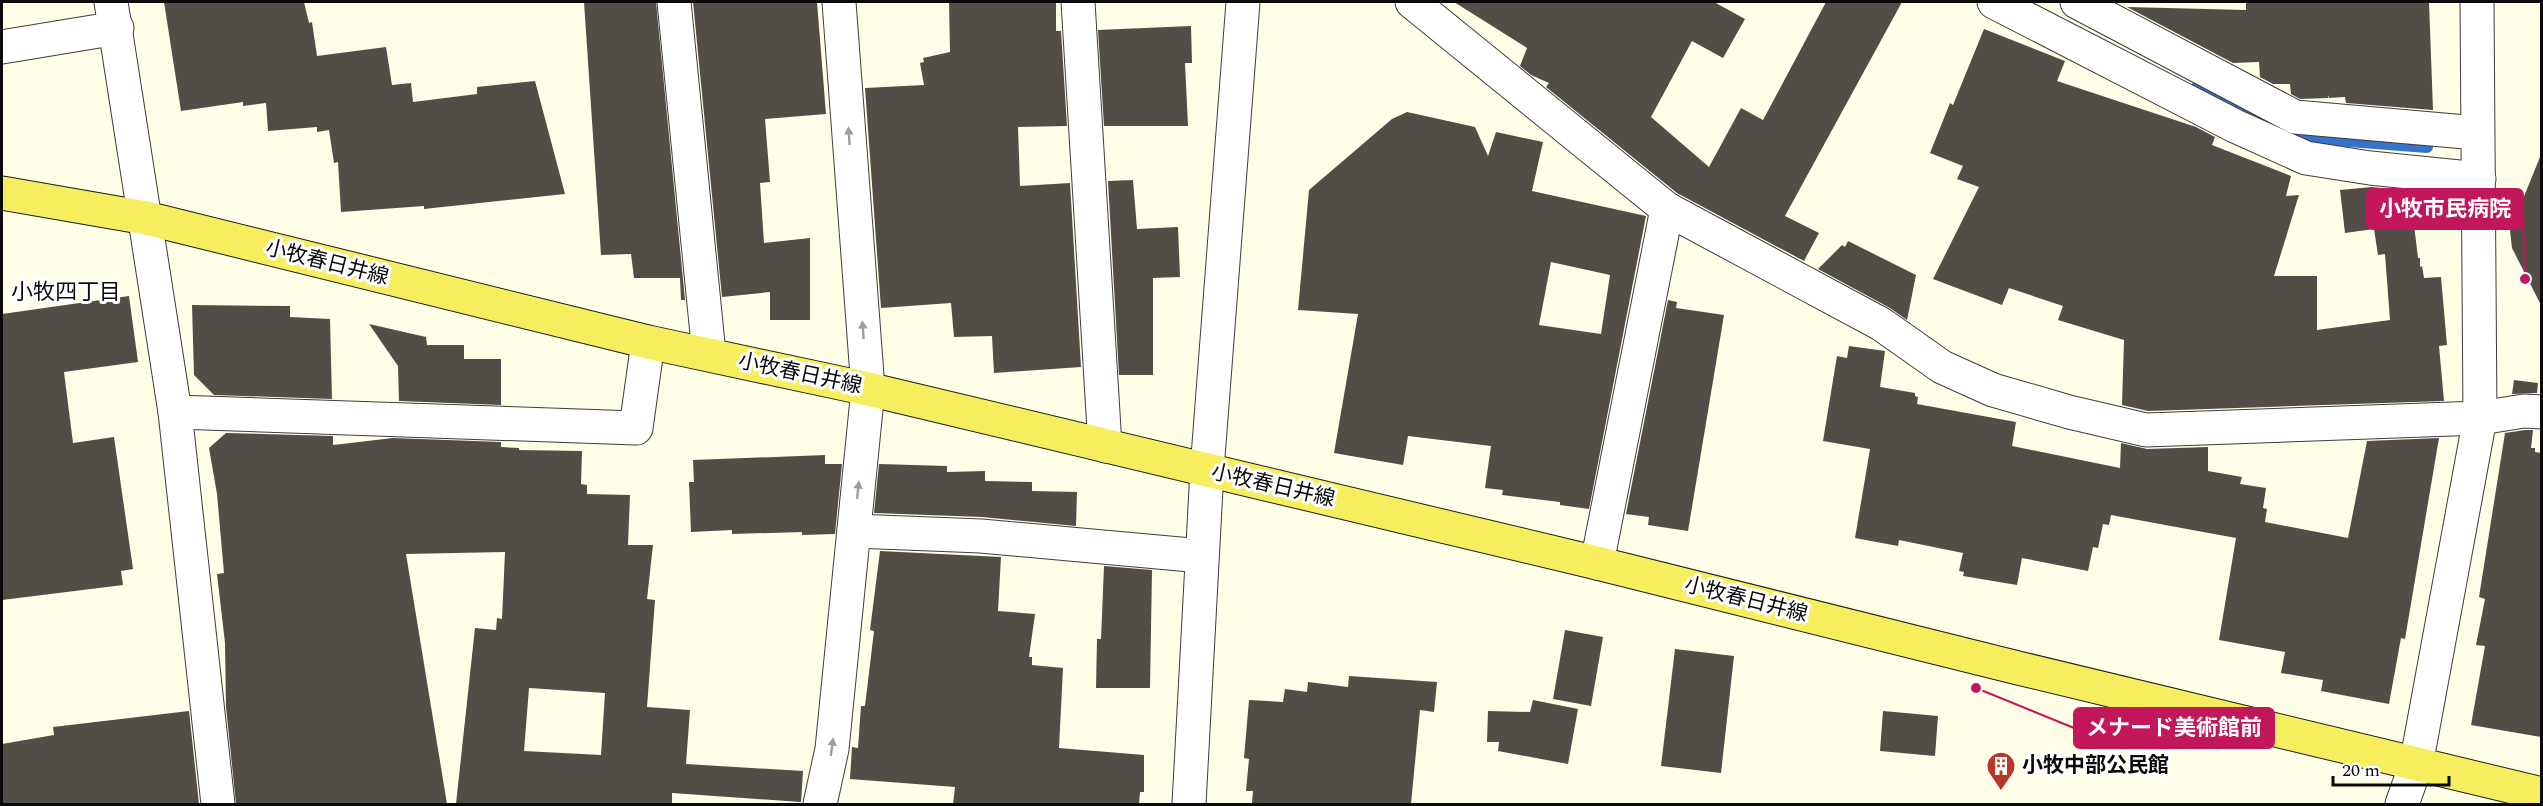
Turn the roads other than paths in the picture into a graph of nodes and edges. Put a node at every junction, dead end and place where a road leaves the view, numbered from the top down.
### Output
1 (674, 2) edge
2 (839, 2) edge
3 (1078, 2) edge
4 (1243, 2) edge
5 (1412, 2) edge
6 (1994, 2) edge
7 (2077, 2) edge
8 (2477, 2) edge
9 (1446, 13) edge
10 (114, 15) edge
11 (2, 47) edge
12 (2477, 133) junction
13 (2479, 178) junction
14 (2, 193) edge
15 (1666, 209) junction
16 (146, 218) junction
17 (648, 342) junction
18 (708, 354) junction
19 (868, 388) junction
20 (175, 412) junction
21 (2541, 412) edge
22 (2480, 418) junction
23 (1104, 446) junction
24 (1207, 470) junction
25 (854, 531) junction
26 (1202, 556) junction
27 (1597, 563) junction
28 (2416, 765) junction
29 (2541, 794) edge
30 (218, 804) edge
31 (820, 804) edge
32 (1189, 804) edge
33 (2402, 804) edge

1 - 18 street
19 -> 2 street
3 - 23 street
4 - 24 street
5 - 9 street
6 - 13 street
7 - 12 street
8 - 12 street
9 - 15 street
10 - 11 street
10 - 16 street
12 - 13 street
13 - 22 street
14 - 16 main road, 小牧春日井線
15 - 22 street
15 - 27 street
16 - 17 main road, 小牧春日井線
16 - 20 street
17 - 18 main road, 小牧春日井線
17 - 20 street
18 - 19 main road, 小牧春日井線
19 - 23 main road, 小牧春日井線
25 -> 19 street
20 - 30 street
21 - 22 street
22 - 28 street
23 - 24 main road, 小牧春日井線
24 - 26 street
24 - 27 main road, 小牧春日井線
25 - 26 street
31 -> 25 street
26 - 32 street
27 - 28 main road, 小牧春日井線
28 - 29 main road, 小牧春日井線
28 - 33 street

